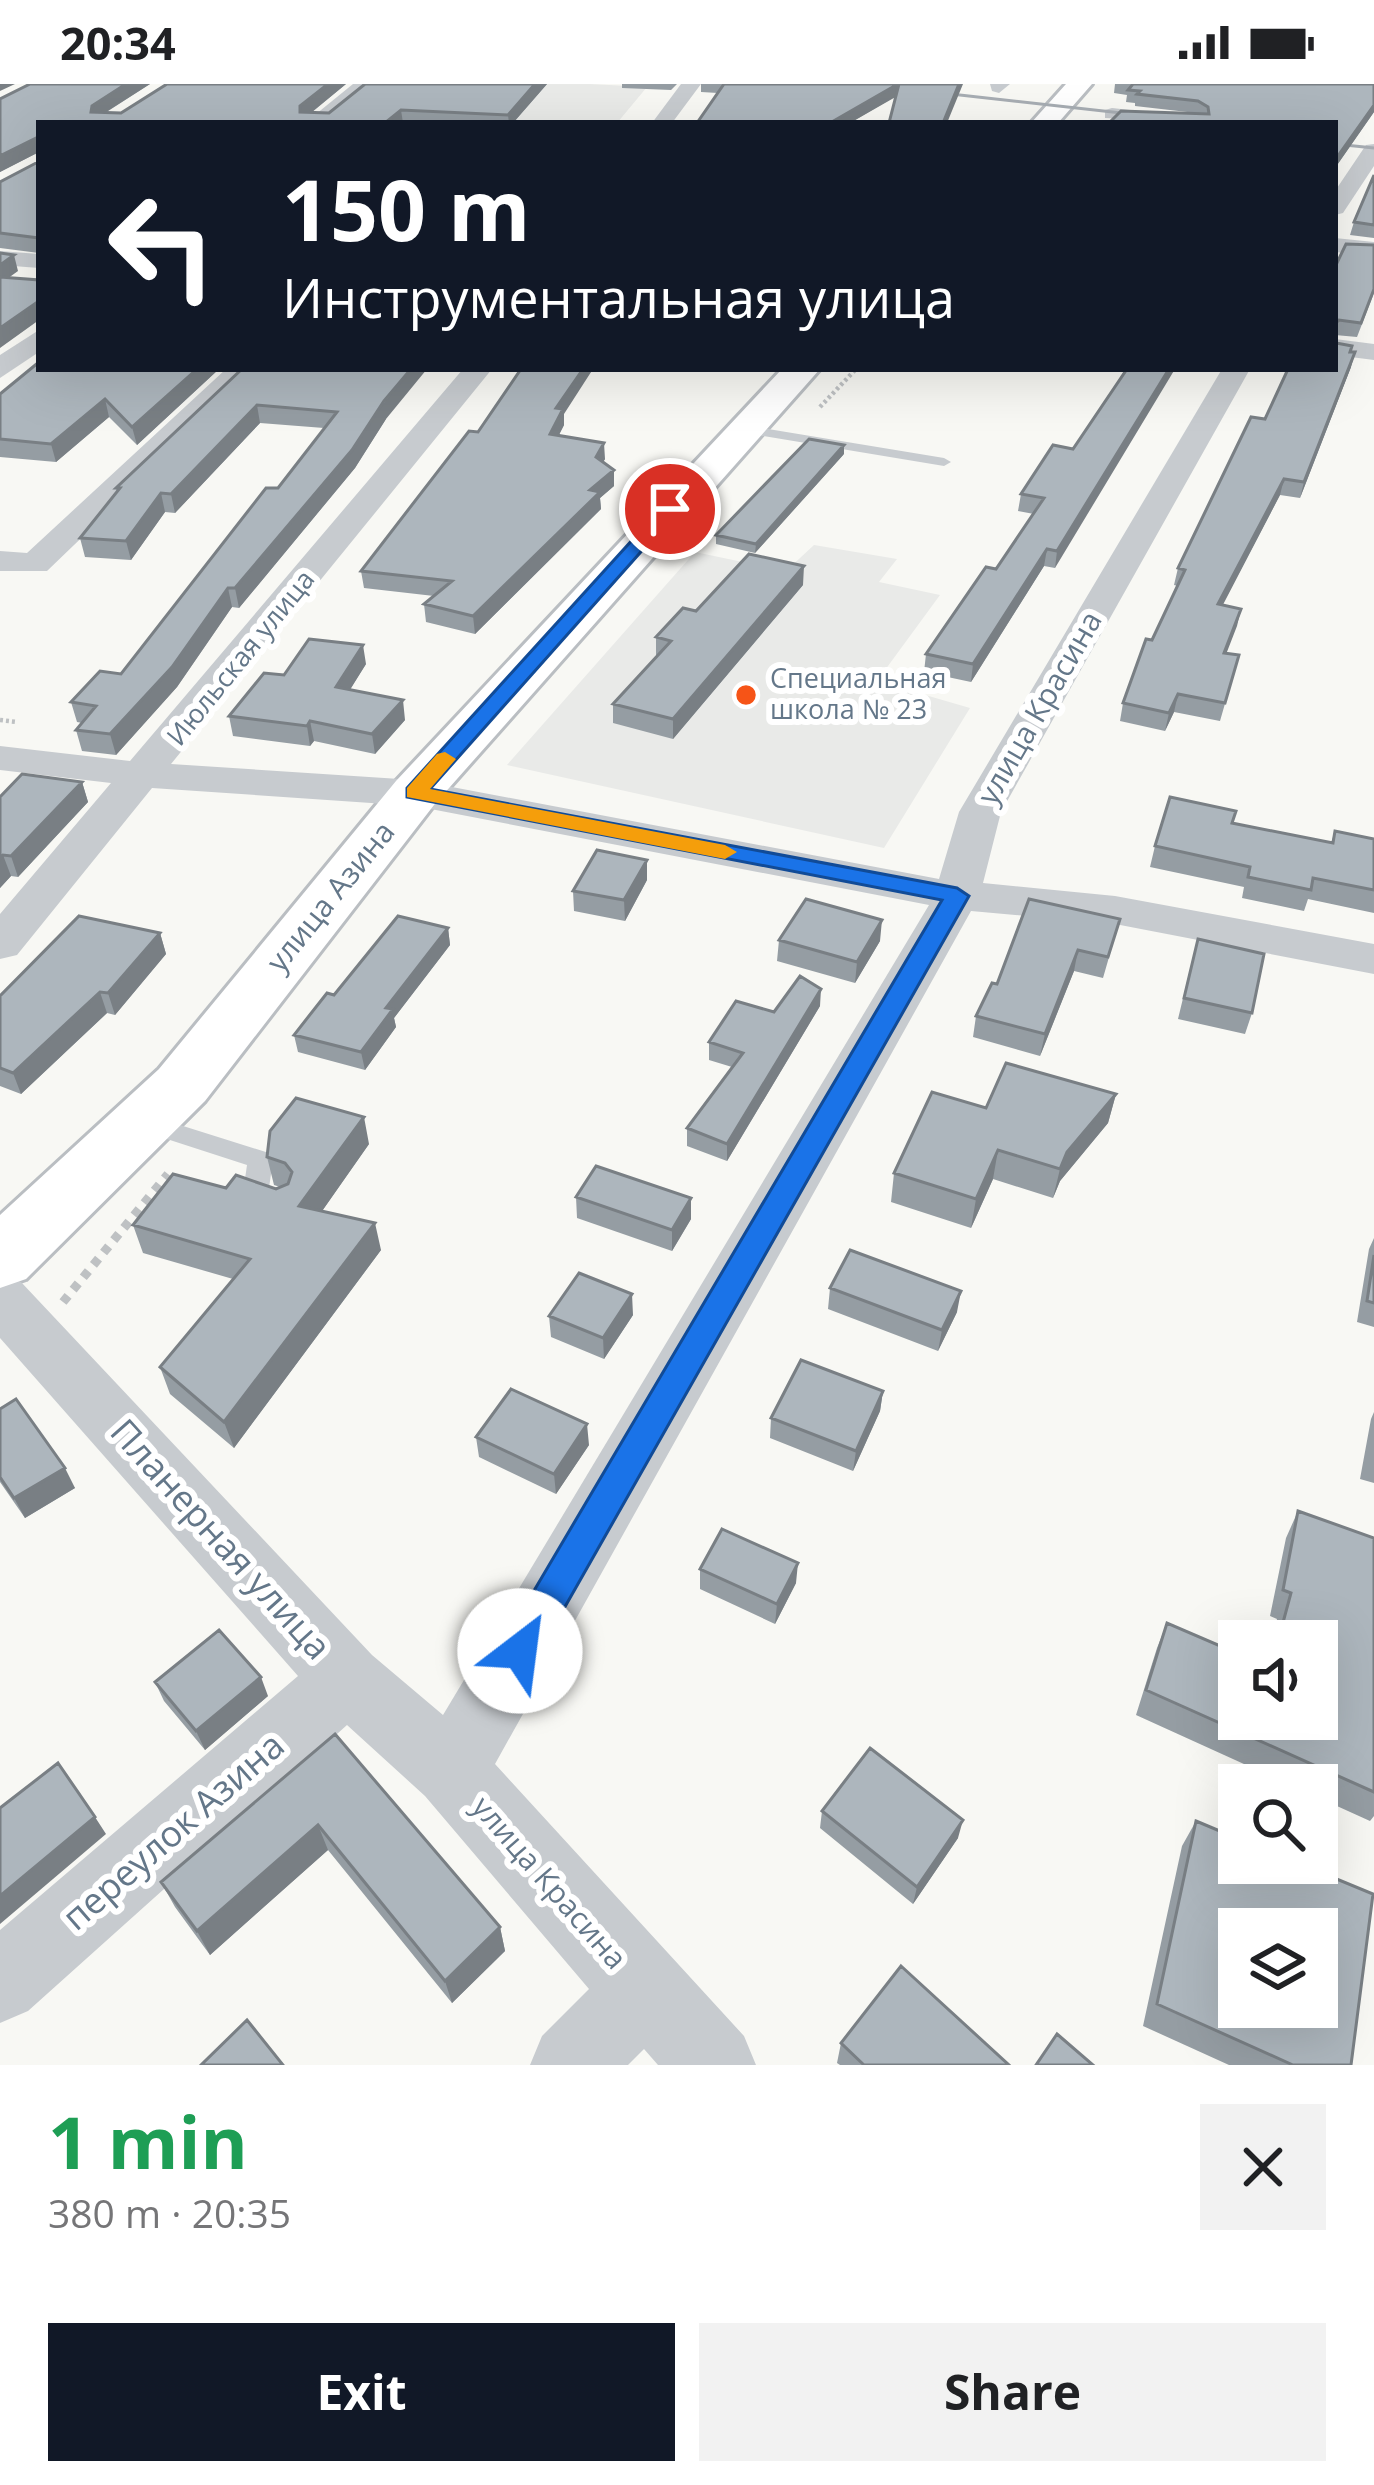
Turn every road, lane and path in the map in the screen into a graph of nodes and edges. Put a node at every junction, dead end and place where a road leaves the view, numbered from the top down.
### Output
1 (365, 84) edge
2 (688, 84) edge
3 (1080, 84) edge
4 (1112, 114) edge
5 (319, 120) edge
6 (664, 120) edge
7 (1047, 120) edge
8 (1166, 120) edge
9 (1368, 145) edge
10 (1338, 202) edge
11 (1338, 245) edge
12 (1374, 249) edge
13 (0, 258) edge
14 (36, 261) edge
15 (36, 341) edge
16 (1338, 347) edge
17 (1374, 352) edge
18 (0, 368) edge
19 (240, 372) edge
20 (476, 372) edge
21 (799, 372) edge
22 (1233, 372) edge
23 (744, 429) junction
24 (944, 462) dead end
25 (0, 561) edge
26 (0, 758) edge
27 (145, 776) junction
28 (415, 793) junction
29 (957, 896) junction
30 (0, 944) edge
31 (1374, 958) edge
32 (142, 1122) junction
33 (282, 1202) edge
34 (0, 1259) edge
35 (0, 1298) edge
36 (347, 1679) junction
37 (451, 1770) junction
38 (0, 1983) edge
39 (644, 1991) junction
40 (572, 2065) edge
41 (715, 2065) edge

1 - 5 street
2 - 6 street
3 - 7 main road
4 - 8 street
9 - 10 street
11 - 12 street
13 - 14 street
15 - 18 street
16 - 17 street
19 - 25 street
20 - 27 street, Июльская улица
21 - 23 main road, улица Азина
22 - 29 street, улица Красина
23 - 24 lane
23 - 28 main road, улица Азина
26 - 27 street
27 - 28 street
27 - 30 street, Июльская улица
28 - 29 street
28 - 32 main road, улица Азина
29 - 31 street
29 - 37 street, улица Красина
32 - 33 lane
32 - 34 main road, улица Азина
35 - 36 street, Планерная улица
36 - 37 street, Планерная улица
36 - 38 street, переулок Азина
37 - 39 street, улица Красина
39 - 40 street, улица Красина
39 - 41 street

